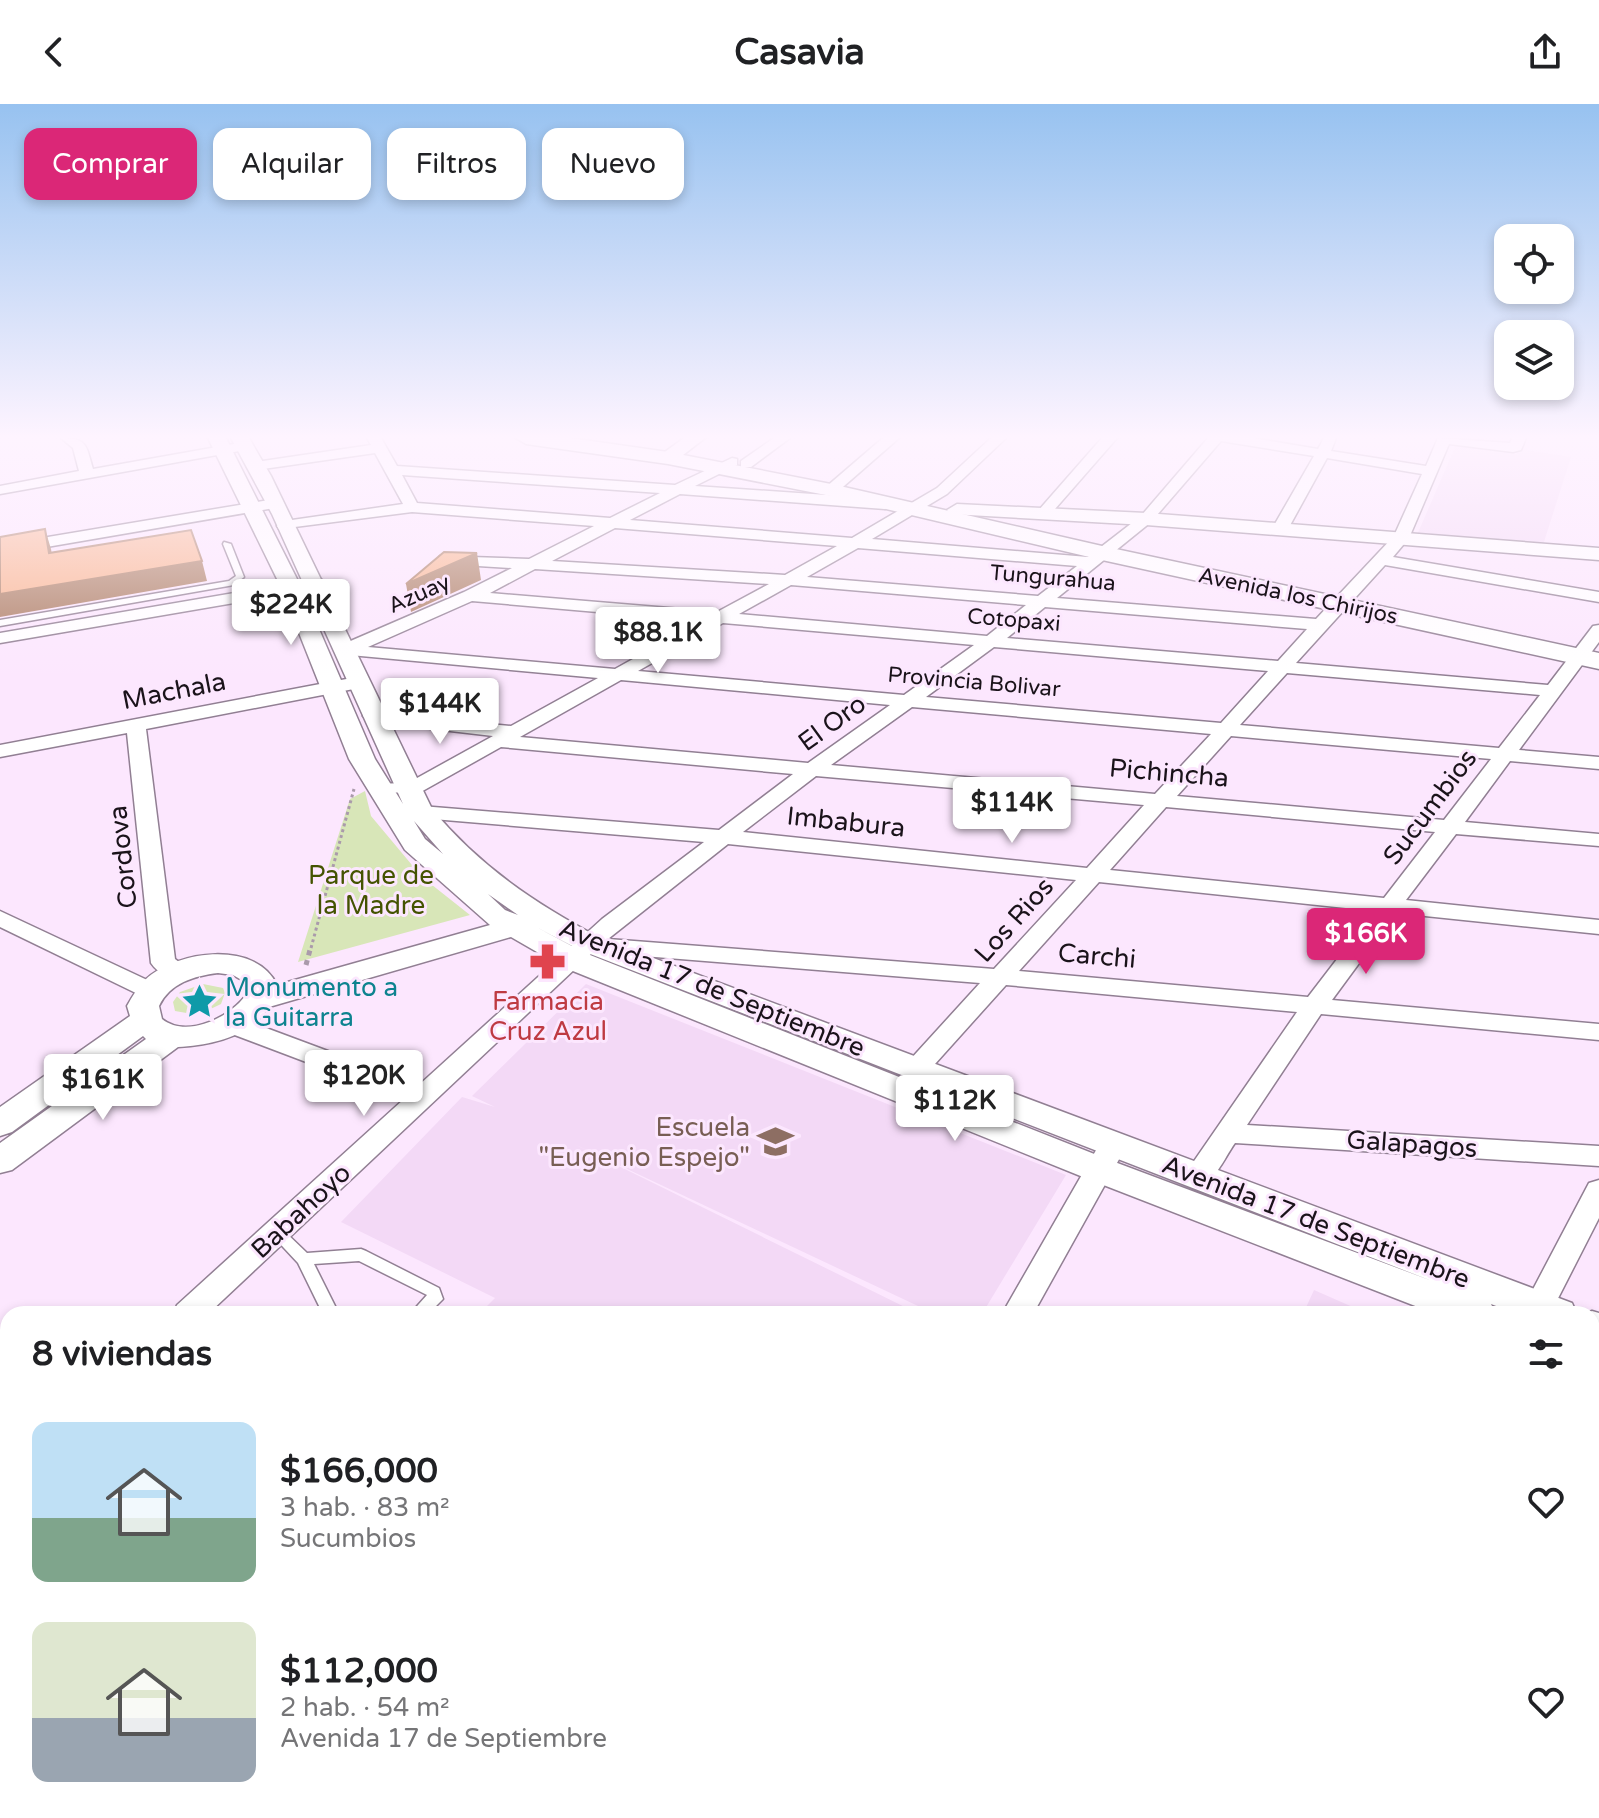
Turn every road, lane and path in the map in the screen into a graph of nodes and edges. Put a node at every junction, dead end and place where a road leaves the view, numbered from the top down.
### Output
1 (186, 518) edge
2 (256, 518) edge
3 (281, 518) edge
4 (339, 518) edge
5 (543, 518) edge
6 (627, 518) edge
7 (891, 518) edge
8 (961, 518) edge
9 (1030, 518) edge
10 (1086, 518) edge
11 (1286, 518) edge
12 (1410, 518) edge
13 (1146, 519) junction
14 (615, 524) junction
15 (285, 526) junction
16 (1280, 529) junction
17 (1401, 538) junction
18 (855, 543) junction
19 (227, 544) dead end
20 (0, 550) edge
21 (1102, 554) junction
22 (1599, 554) edge
23 (444, 559) edge
24 (1384, 560) junction
25 (536, 563) junction
26 (787, 580) junction
27 (316, 584) junction
28 (291, 588) junction
29 (470, 596) junction
30 (1599, 597) edge
31 (1343, 601) junction
32 (1042, 602) junction
33 (67, 618) junction
34 (717, 619) junction
35 (44, 622) junction
36 (0, 623) edge
37 (1322, 625) junction
38 (0, 638) edge
39 (990, 642) junction
40 (345, 650) junction
41 (1593, 650) edge
42 (1283, 668) junction
43 (617, 673) junction
44 (345, 685) junction
45 (1554, 691) junction
46 (907, 700) junction
47 (373, 716) junction
48 (136, 725) junction
49 (1226, 730) junction
50 (503, 737) junction
51 (3, 748) edge
52 (1505, 755) junction
53 (362, 759) junction
54 (1599, 763) edge
55 (814, 768) junction
56 (380, 788) junction
57 (1161, 800) junction
58 (416, 801) junction
59 (1451, 827) junction
60 (724, 837) junction
61 (1599, 840) edge
62 (1092, 876) junction
63 (1390, 906) junction
64 (517, 917) junction
65 (0, 918) edge
66 (1599, 927) edge
67 (582, 952) junction
68 (305, 966) junction
69 (180, 972) junction
70 (999, 977) junction
71 (260, 990) junction
72 (1314, 1006) junction
73 (156, 1016) junction
74 (233, 1025) junction
75 (1599, 1032) edge
76 (917, 1068) junction
77 (425, 1097) junction
78 (0, 1124) edge
79 (1226, 1133) junction
80 (1599, 1156) edge
81 (1106, 1157) junction
82 (0, 1161) edge
83 (1197, 1177) junction
84 (1599, 1190) edge
85 (277, 1233) junction
86 (304, 1259) junction
87 (1427, 1292) edge
88 (197, 1306) edge
89 (327, 1306) edge
90 (427, 1306) edge
91 (1022, 1306) edge
92 (1459, 1306) edge
93 (1509, 1306) edge
94 (1547, 1306) edge

1 - 20 street
2 - 28 street, Avenida 17 de Septiembre
3 - 15 street, Avenida 17 de Septiembre
4 - 15 street
5 - 14 street
6 - 14 street, Azuay
7 - 18 street
8 - 21 main road, Avenida los Chirijos
9 - 21 main road, Avenida los Chirijos
10 - 13 street
11 - 16 street
12 - 17 street, Los Rios
13 - 16 street
13 - 21 street, El Oro
14 - 18 street
14 - 25 street, Azuay
15 - 27 street, Avenida 17 de Septiembre
16 - 17 street
17 - 22 street
17 - 24 street, Los Rios
18 - 21 street
18 - 26 street
19 - 33 lane
21 - 31 main road, Avenida los Chirijos
21 - 32 street, El Oro
23 - 25 street, Tungurahua
24 - 30 street
24 - 31 street, Los Rios
25 - 26 street, Tungurahua
25 - 29 street, Azuay
26 - 32 street, Tungurahua
26 - 34 street
27 - 28 street
27 - 40 street, Avenida 17 de Septiembre
28 - 33 street
28 - 44 street, Avenida 17 de Septiembre
29 - 34 street, Cotopaxi
29 - 40 street, Azuay
31 - 37 street, Los Rios
31 - 41 main road, Avenida los Chirijos
32 - 37 street, Tungurahua
32 - 39 street, El Oro
33 - 35 street
34 - 39 street, Cotopaxi
34 - 43 street
35 - 36 lane
35 - 38 street
37 - 42 street, Los Rios
39 - 42 street, Cotopaxi
39 - 46 street, El Oro
40 - 43 street, Provincia Bolivar
40 - 44 street, Avenida 17 de Septiembre
41 - 45 street, Sucumbios
42 - 45 street, Cotopaxi
42 - 49 street, Los Rios
43 - 46 street, Provincia Bolivar
43 - 50 street
44 - 47 street, Avenida 17 de Septiembre
44 - 48 street, Machala
44 - 53 street, Avenida 17 de Septiembre
45 - 52 street, Sucumbios
46 - 49 street, Provincia Bolivar
46 - 55 street, El Oro
47 - 50 street, Pichincha
47 - 58 street, Avenida 17 de Septiembre
48 - 51 street, Machala
48 - 69 street, Cordova
49 - 52 street, Provincia Bolivar
49 - 57 street, Los Rios
50 - 55 street, Pichincha
50 - 58 street
52 - 54 street, Provincia Bolivar
52 - 59 street, Sucumbios
53 - 56 street, Avenida 17 de Septiembre
53 - 68 path
55 - 57 street, Pichincha
55 - 60 street, El Oro
56 - 58 street, Imbabura
56 - 64 street, Avenida 17 de Septiembre
57 - 59 street, Pichincha
57 - 62 street, Los Rios
58 - 60 street, Imbabura
58 - 64 street, Avenida 17 de Septiembre
59 - 61 street, Pichincha
59 - 63 street, Sucumbios
60 - 62 street, Imbabura
60 - 67 street, El Oro
62 - 63 street, Imbabura
62 - 70 street, Los Rios
63 - 66 street, Imbabura
63 - 72 street, Sucumbios
64 - 67 street, Avenida 17 de Septiembre
64 - 68 street
64 - 71 street
65 - 73 street
67 - 70 street, Carchi
67 - 76 street, Avenida 17 de Septiembre
67 - 77 street, Babahoyo
67 - 81 street, Avenida 17 de Septiembre
68 - 71 street
69 - 71 street
69 - 73 street
70 - 72 street, Carchi
70 - 76 street, Los Rios
71 - 74 street
72 - 75 street, Carchi
72 - 79 street, Sucumbios
73 - 74 street
73 - 78 street
73 - 82 street
74 - 77 street
76 - 81 street, Avenida 17 de Septiembre
77 - 85 street, Babahoyo
79 - 80 street, Galapagos
79 - 83 street, Sucumbios
81 - 83 street, Avenida 17 de Septiembre
81 - 87 street, Avenida 17 de Septiembre
81 - 91 street
83 - 87 street, Avenida 17 de Septiembre
84 - 94 street
85 - 86 lane
85 - 88 street, Babahoyo
86 - 89 lane
86 - 90 lane
87 - 92 street, Avenida 17 de Septiembre
87 - 93 street, Avenida 17 de Septiembre

